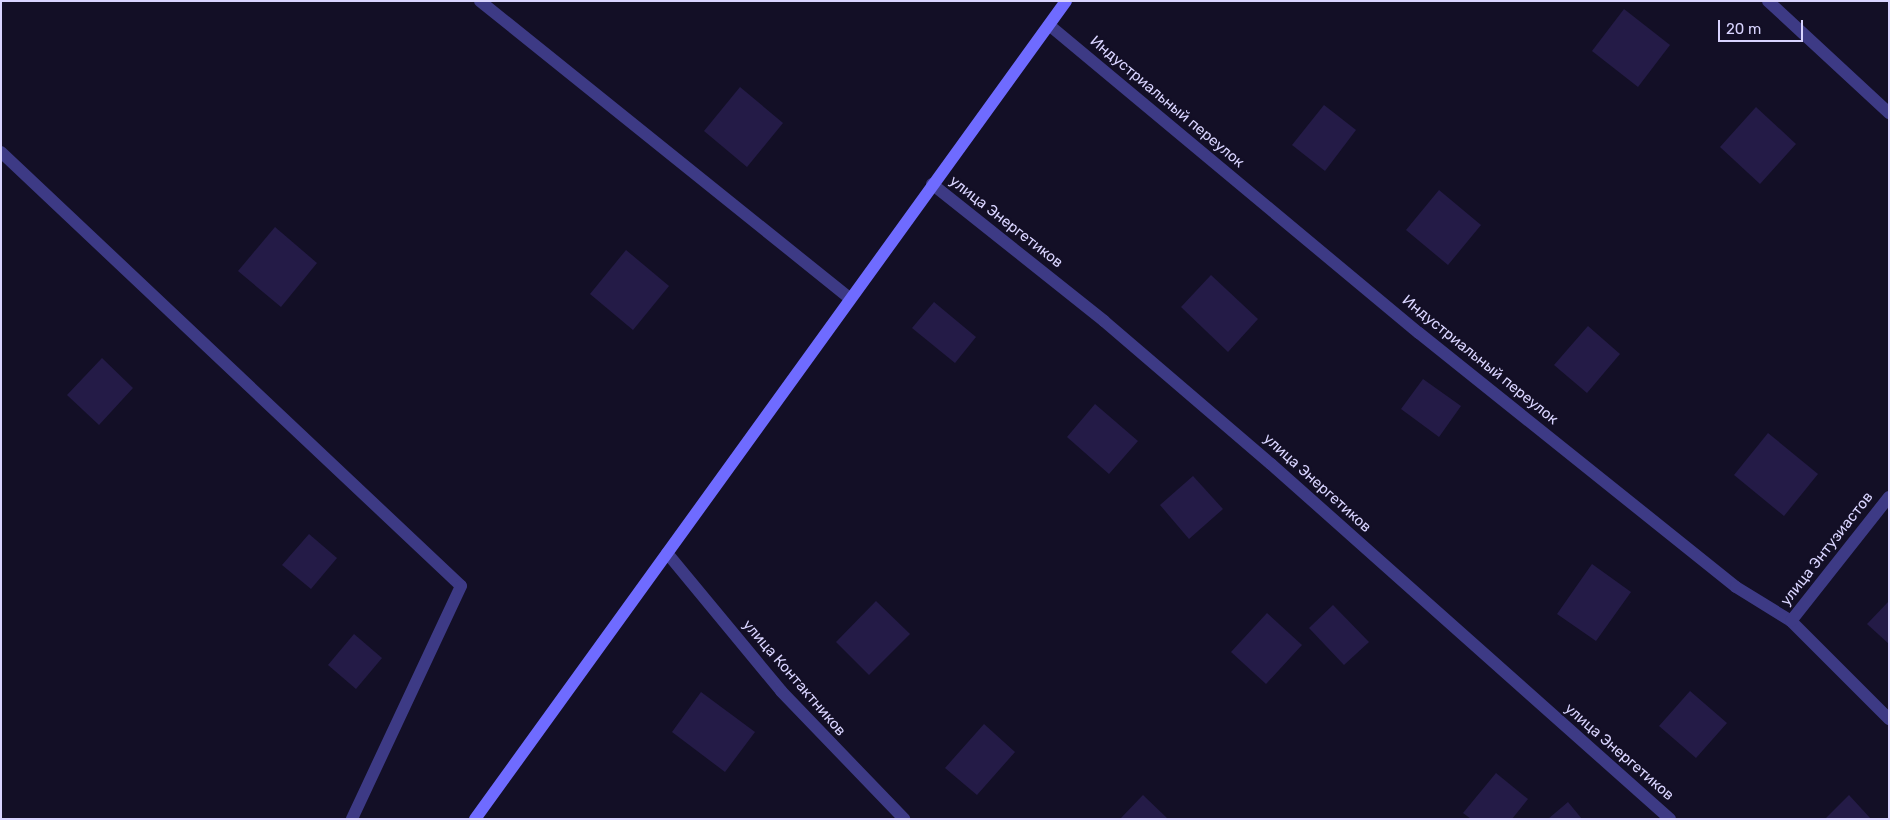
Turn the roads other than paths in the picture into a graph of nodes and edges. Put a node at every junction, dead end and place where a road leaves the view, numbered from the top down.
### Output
1 (480, 1) edge
2 (1066, 1) edge
3 (1768, 1) edge
4 (1049, 25) junction
5 (1889, 113) edge
6 (1, 152) edge
7 (932, 184) junction
8 (850, 298) junction
9 (1889, 497) edge
10 (667, 553) junction
11 (1791, 621) junction
12 (1889, 719) edge
13 (352, 819) edge
14 (475, 819) edge
15 (904, 819) edge
16 (1670, 819) edge

1 - 8 street
2 - 4 street
3 - 5 street
4 - 7 street
4 - 11 street, Индустриальный переулок
6 - 13 street
7 - 8 street
7 - 16 street, улица Энергетиков
8 - 10 street
9 - 11 street, улица Энтузиастов
10 - 14 street
10 - 15 street, улица Контактников
11 - 12 street, Индустриальный переулок

